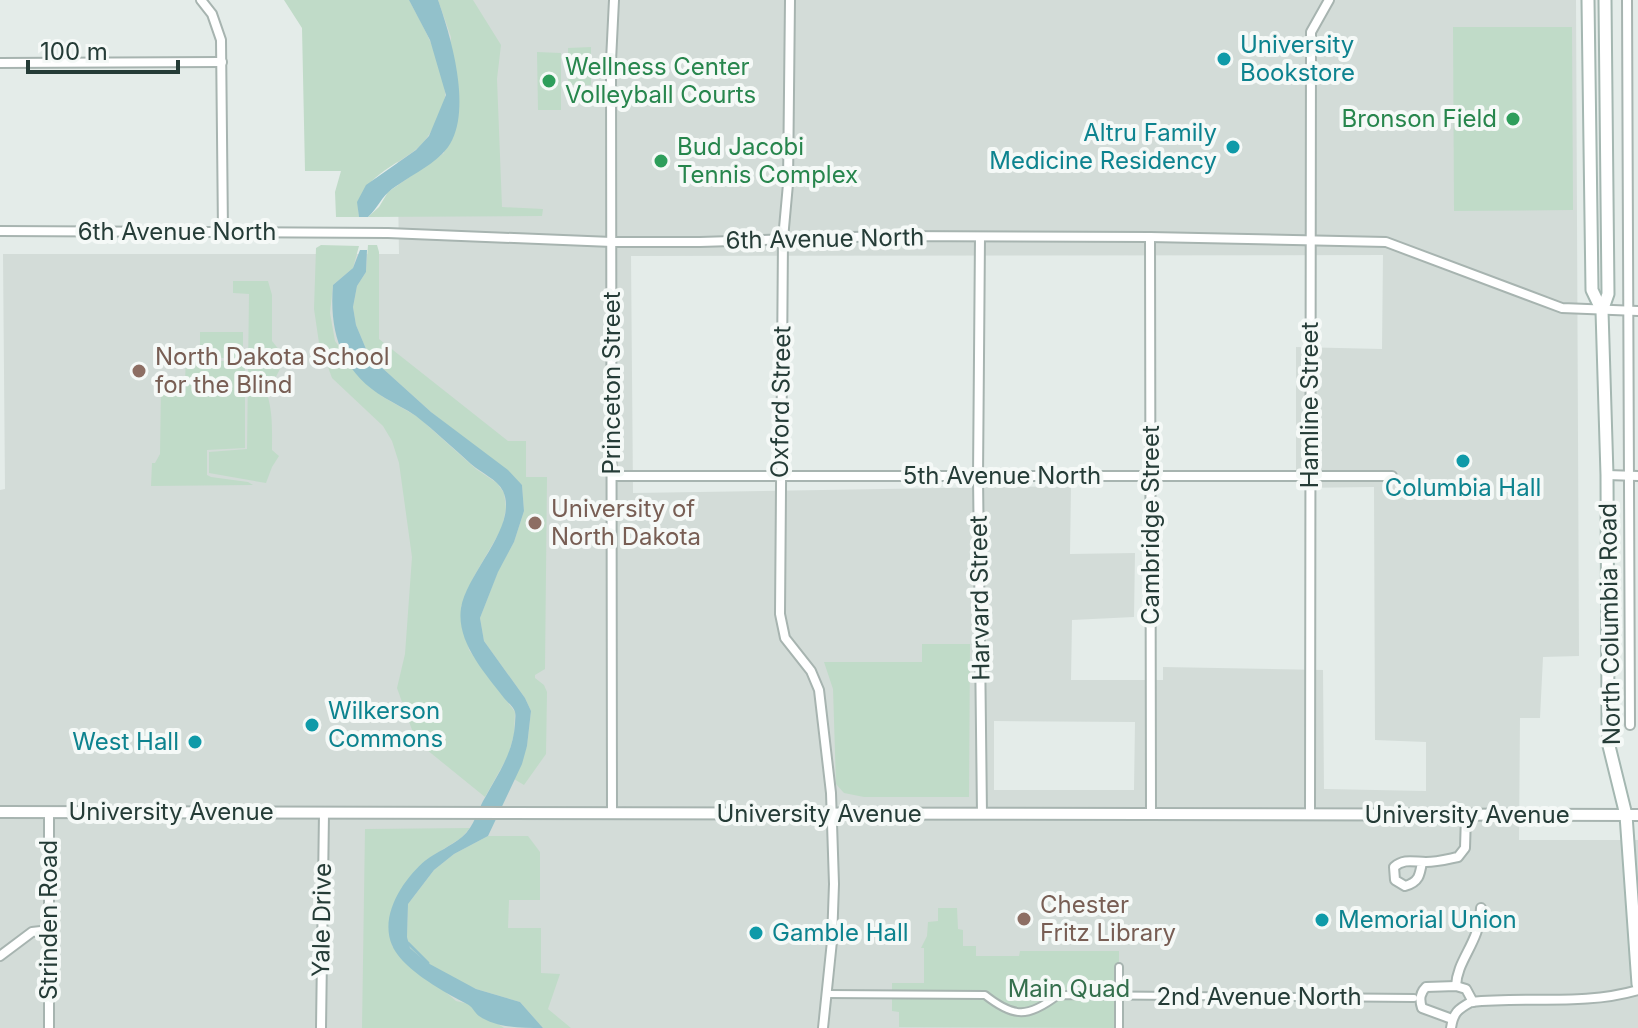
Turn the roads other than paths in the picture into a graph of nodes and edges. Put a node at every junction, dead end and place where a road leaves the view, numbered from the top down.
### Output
1 (201, 0) edge
2 (614, 0) edge
3 (790, 0) edge
4 (1329, 0) edge
5 (1588, 0) edge
6 (1605, 0) edge
7 (1627, 0) edge
8 (222, 62) junction
9 (0, 63) edge
10 (0, 231) edge
11 (223, 232) junction
12 (980, 237) junction
13 (1150, 237) junction
14 (783, 239) junction
15 (1310, 239) junction
16 (612, 242) junction
17 (1602, 311) junction
18 (1634, 311) edge
19 (1607, 475) junction
20 (613, 476) junction
21 (978, 476) junction
22 (1392, 476) dead end
23 (1634, 476) edge
24 (780, 477) junction
25 (1151, 477) junction
26 (1310, 477) junction
27 (1634, 640) edge
28 (1630, 725) dead end
29 (0, 812) edge
30 (49, 812) junction
31 (324, 813) junction
32 (612, 813) junction
33 (832, 814) junction
34 (982, 814) junction
35 (1151, 814) junction
36 (1310, 814) junction
37 (1466, 815) junction
38 (1632, 815) edge
39 (1422, 862) dead end
40 (1481, 908) dead end
41 (50, 930) junction
42 (0, 956) edge
43 (1119, 967) dead end
44 (1638, 984) edge
45 (1456, 986) junction
46 (1638, 990) edge
47 (827, 994) junction
48 (1119, 997) junction
49 (1414, 998) dead end
50 (1473, 1002) junction
51 (1452, 1023) edge
52 (49, 1028) edge
53 (321, 1028) edge
54 (823, 1028) edge
55 (1119, 1028) edge

1 - 8 street
2 - 16 street, Princeton Street
3 - 14 street, Oxford Street
4 - 15 street, Hamline Street
5 - 17 main road, North Columbia Road
6 - 17 main road, North Columbia Road
7 - 18 street
8 - 9 street
8 - 11 street
10 - 11 street, 6th Avenue North
11 - 16 street, 6th Avenue North
12 - 13 street, 6th Avenue North
12 - 14 street, 6th Avenue North
12 - 21 street, Harvard Street
13 - 15 street, 6th Avenue North
13 - 25 street, Cambridge Street
14 - 16 street, 6th Avenue North
14 - 24 street, Oxford Street
15 - 17 street, 6th Avenue North
15 - 26 street, Hamline Street
16 - 20 street, Princeton Street
17 - 18 street, 6th Avenue North
17 - 19 main road, North Columbia Road
18 - 23 street
19 - 23 street
19 - 38 main road, North Columbia Road
20 - 24 street, 5th Avenue North
20 - 32 street, Princeton Street
21 - 24 street, 5th Avenue North
21 - 25 street, 5th Avenue North
21 - 34 street, Harvard Street
22 - 26 street, 5th Avenue North
23 - 27 street
24 - 33 street, Oxford Street
25 - 26 street, 5th Avenue North
25 - 35 street, Cambridge Street
26 - 36 street, Hamline Street
27 - 28 street
29 - 30 street, University Avenue
30 - 31 street, University Avenue
30 - 41 street, Strinden Road
31 - 32 street, University Avenue
31 - 53 street, Yale Drive
32 - 33 street, University Avenue
33 - 34 street, University Avenue
33 - 47 street, Oxford Street
34 - 35 street, University Avenue
35 - 36 street, University Avenue
36 - 37 street, University Avenue
37 - 38 street, University Avenue
37 - 39 street
38 - 44 main road, North Columbia Road
40 - 45 street
41 - 42 street
41 - 52 street, Strinden Road
43 - 48 street
45 - 50 street
45 - 51 street
46 - 50 street
47 - 48 street, 2nd Avenue North
47 - 54 street, Oxford Street
48 - 49 street, 2nd Avenue North
48 - 55 street
50 - 51 street

